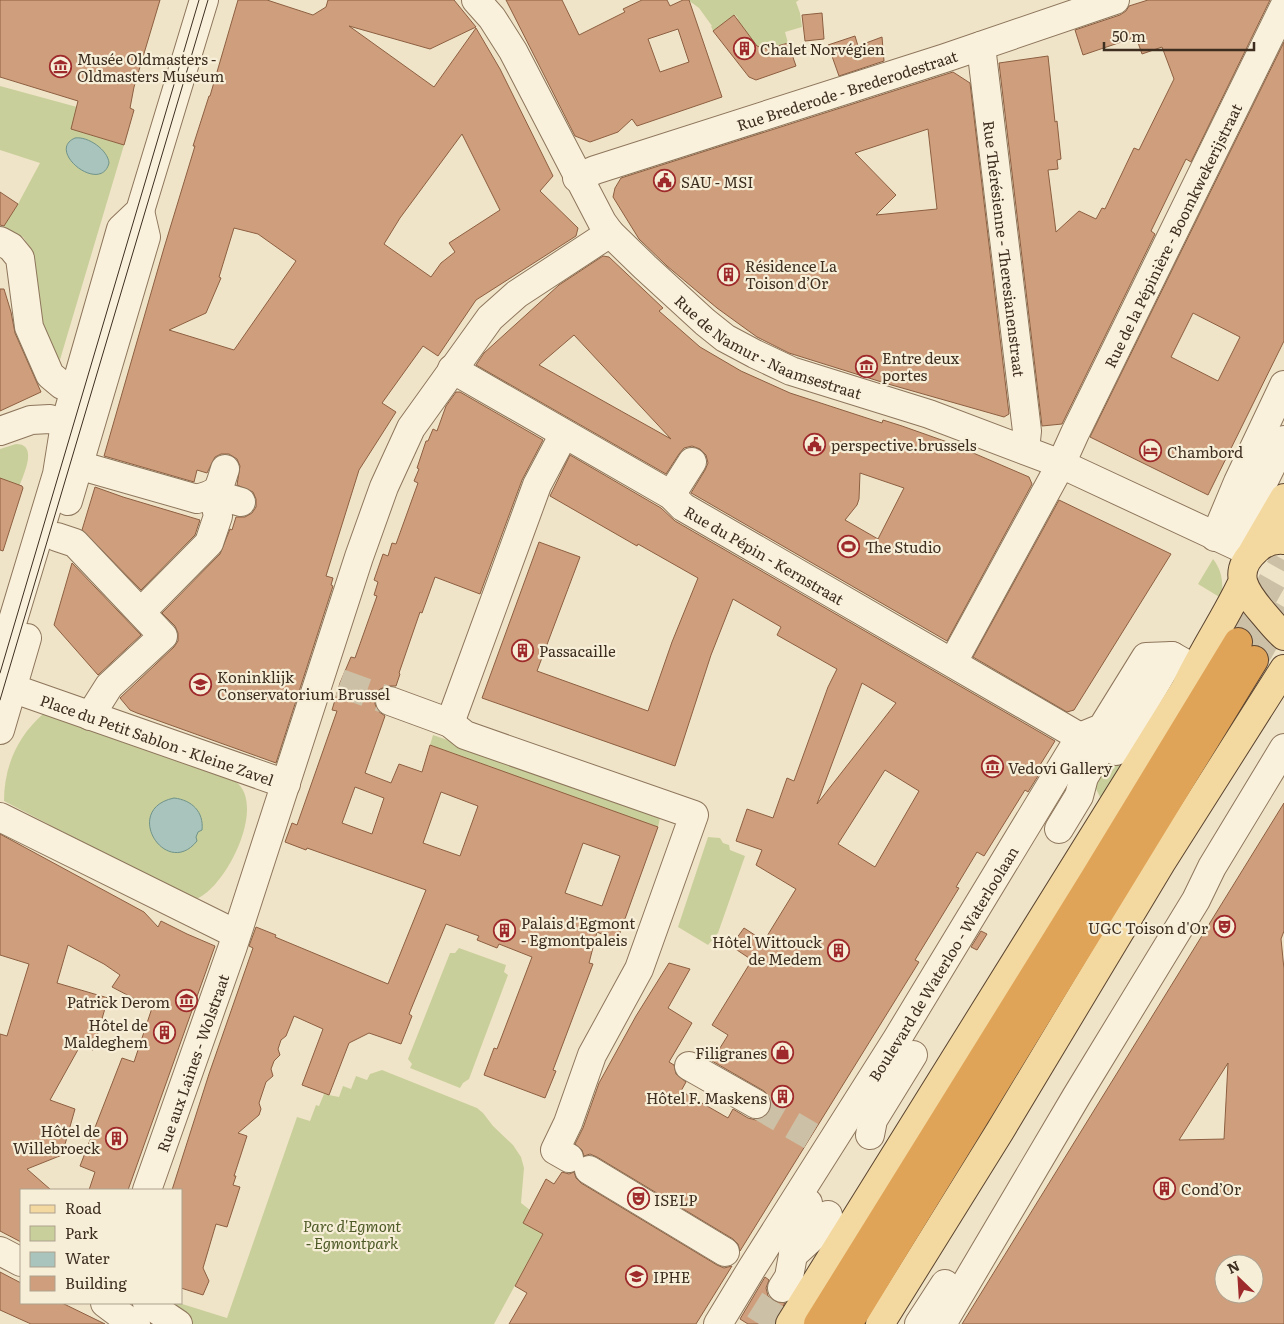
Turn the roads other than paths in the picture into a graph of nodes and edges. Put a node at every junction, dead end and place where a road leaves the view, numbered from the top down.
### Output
1 (204, 0) edge
2 (476, 0) edge
3 (1114, 0) edge
4 (1284, 6) edge
5 (981, 46) junction
6 (577, 178) junction
7 (140, 211) junction
8 (610, 233) junction
9 (0, 241) edge
10 (452, 369) junction
11 (1284, 385) edge
12 (75, 390) junction
13 (77, 427) junction
14 (0, 431) edge
15 (564, 434) junction
16 (1284, 440) edge
17 (1025, 450) junction
18 (692, 462) dead end
19 (1061, 464) junction
20 (78, 465) junction
21 (225, 469) dead end
22 (213, 494) junction
23 (671, 495) junction
24 (1284, 498) edge
25 (241, 502) dead end
26 (1206, 532) junction
27 (57, 537) junction
28 (1284, 540) edge
29 (1252, 554) junction
30 (1242, 583) junction
31 (141, 612) junction
32 (1284, 636) edge
33 (1246, 651) tunnel mouth
34 (953, 662) junction
35 (1183, 662) junction
36 (0, 663) edge
37 (1284, 669) edge
38 (6, 688) edge
39 (408, 704) tunnel mouth
40 (90, 716) junction
41 (450, 722) junction
42 (0, 730) edge
43 (1091, 732) junction
44 (1284, 748) edge
45 (1120, 753) dead end
46 (286, 784) junction
47 (0, 817) edge
48 (1059, 829) dead end
49 (1161, 863) junction
50 (1035, 931) junction
51 (236, 934) junction
52 (1017, 1027) junction
53 (913, 1054) dead end
54 (689, 1066) dead end
55 (928, 1103) junction
56 (756, 1104) tunnel mouth
57 (870, 1135) dead end
58 (147, 1189) edge
59 (818, 1209) dead end
60 (769, 1240) junction
61 (0, 1251) edge
62 (965, 1254) dead end
63 (793, 1255) junction
64 (737, 1259) junction
65 (20, 1261) edge
66 (821, 1274) junction
67 (782, 1288) tunnel mouth
68 (148, 1304) edge
69 (106, 1307) edge
70 (136, 1324) edge
71 (178, 1324) edge
72 (718, 1324) edge
73 (790, 1324) edge
74 (818, 1324) edge
75 (848, 1324) edge
76 (880, 1324) edge
77 (919, 1324) edge
78 (942, 1324) edge

1 - 7 street
2 - 6 street, Rue de Namur - Naamsestraat
3 - 5 street, Rue Brederode - Brederodestraat
4 - 19 street, Rue de la Pépinière - Boomkwekerijstraat
5 - 6 street, Rue Brederode - Brederodestraat
5 - 17 street, Rue Thérésienne - Theresianenstraat
6 - 8 street, Rue de Namur - Naamsestraat
7 - 12 street
7 - 13 street
8 - 10 street
8 - 17 street, Rue de Namur - Naamsestraat
9 - 12 street
10 - 15 street, Rue du Pépin - Kernstraat
10 - 46 street
11 - 26 street
12 - 13 street
13 - 14 street
13 - 20 street
13 - 36 street
15 - 23 street, Rue du Pépin - Kernstraat
15 - 41 street
16 - 29 street
17 - 19 street, Rue de Namur - Naamsestraat
18 - 23 street
19 - 26 street, Rue de Namur - Naamsestraat
19 - 34 street, Rue de la Pépinière - Boomkwekerijstraat
20 - 22 street
20 - 27 street
21 - 22 street
22 - 25 street
22 - 31 street
23 - 34 street, Rue du Pépin - Kernstraat
24 - 29 main road
26 - 29 street, Rue de Namur - Naamsestraat
27 - 31 street
27 - 38 street
28 - 29 main road
29 - 30 main road
30 - 32 main road
30 - 35 main road
31 - 40 street
33 - 52 highway
34 - 43 street, Rue du Pépin - Kernstraat
35 - 43 street, Boulevard de Waterloo - Waterloolaan
35 - 45 street
35 - 50 main road
37 - 49 main road
38 - 40 street, Place du Petit Sablon - Kleine Zavel
38 - 42 street
39 - 41 street
40 - 46 street, Place du Petit Sablon - Kleine Zavel
41 - 64 street
43 - 48 street
43 - 60 street, Boulevard de Waterloo - Waterloolaan
44 - 78 street
46 - 51 street, Place du Petit Sablon - Kleine Zavel
47 - 51 street
49 - 52 main road
49 - 76 main road
50 - 52 main road
50 - 55 main road
51 - 58 street, Rue aux Laines - Wolstraat
52 - 55 main road
52 - 74 highway
52 - 75 highway
53 - 57 street
54 - 56 street
55 - 66 main road
59 - 63 street
60 - 63 street
60 - 64 street, Boulevard de Waterloo - Waterloolaan
61 - 65 street
62 - 77 street
63 - 66 street
63 - 67 street
64 - 72 street, Boulevard de Waterloo - Waterloolaan
66 - 73 main road
68 - 71 street
69 - 70 street

